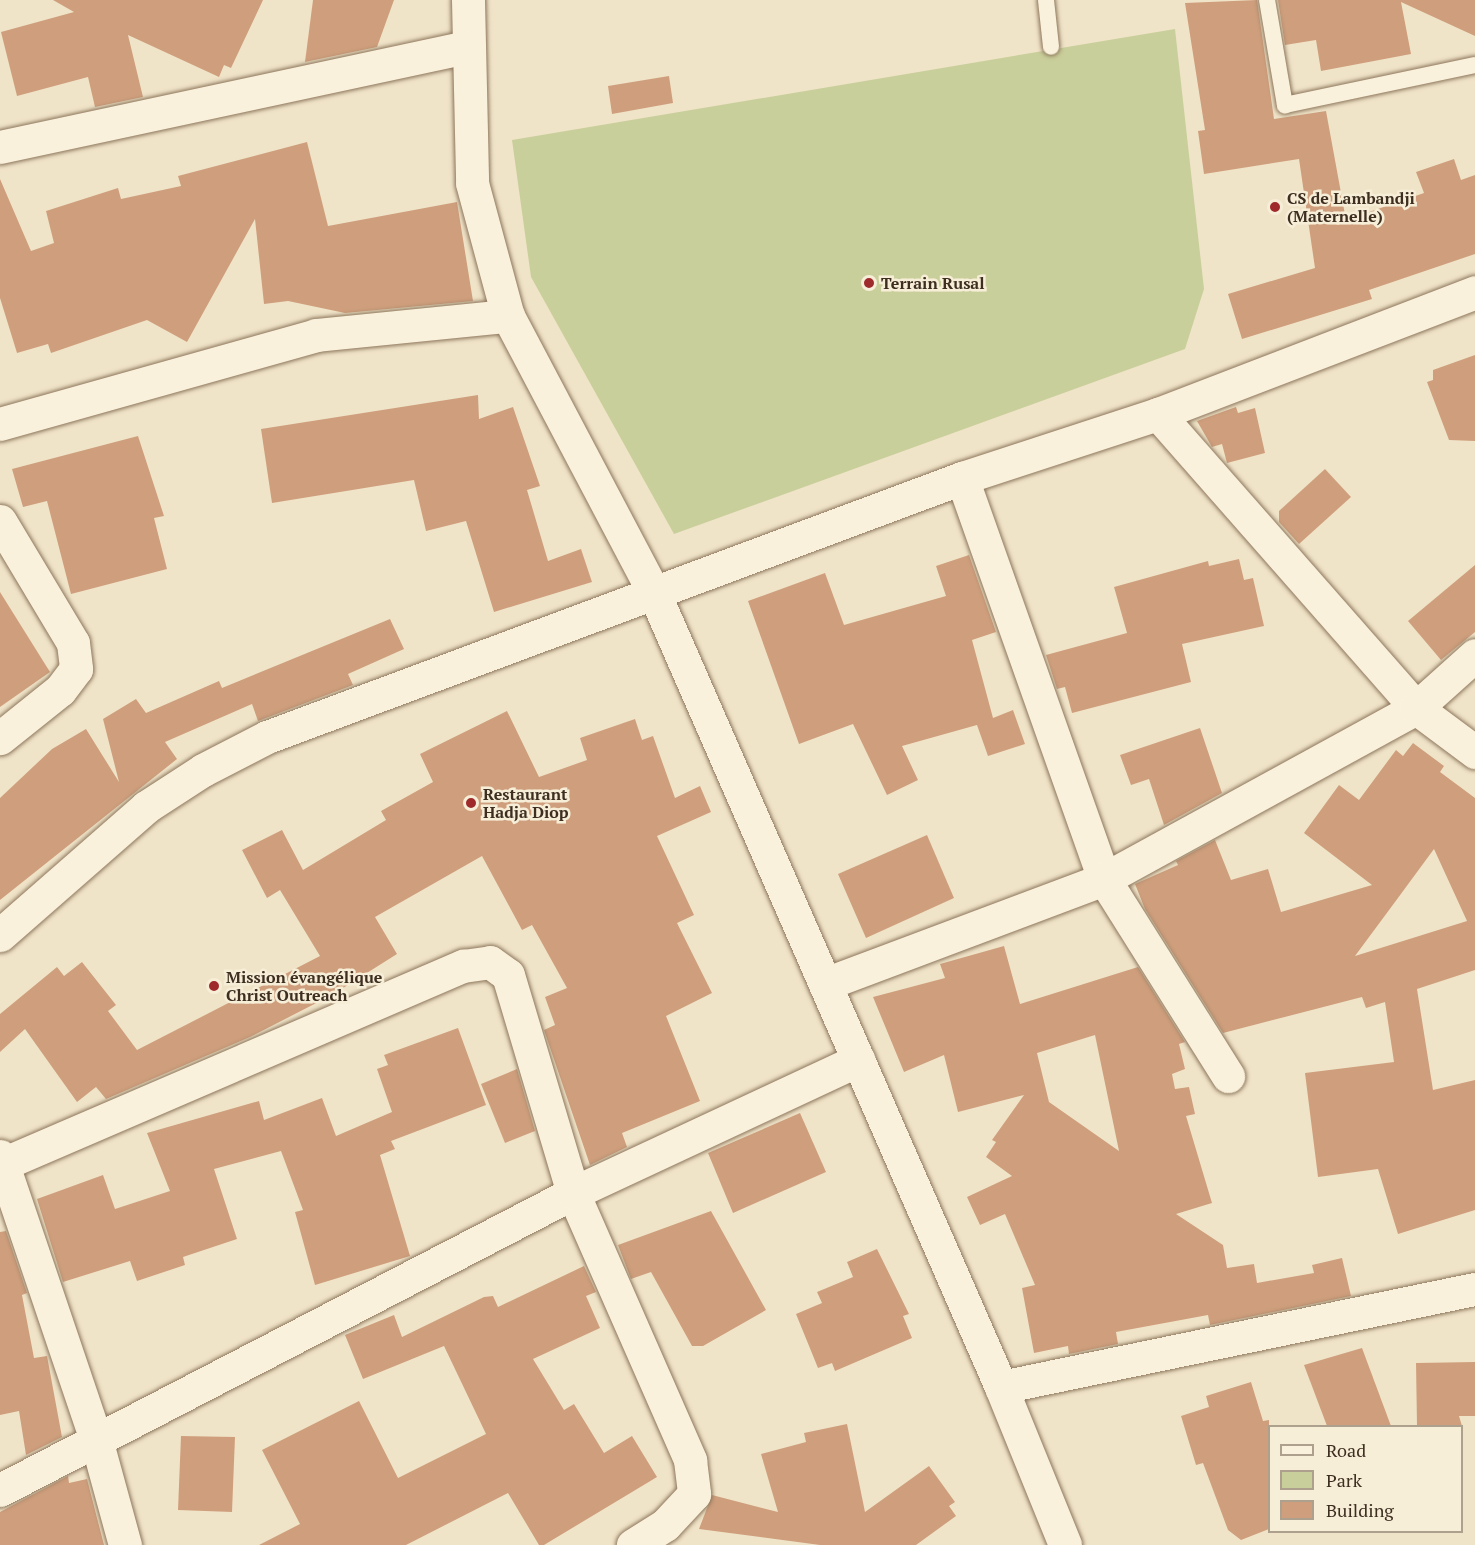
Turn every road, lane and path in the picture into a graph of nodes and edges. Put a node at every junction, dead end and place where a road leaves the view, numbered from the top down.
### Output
1 (468, 0) edge
2 (1046, 0) edge
3 (1267, 0) edge
4 (466, 47) junction
5 (1052, 48) dead end
6 (1475, 65) edge
7 (0, 147) edge
8 (1475, 292) edge
9 (508, 316) junction
10 (1158, 414) junction
11 (0, 424) edge
12 (962, 478) junction
13 (0, 521) edge
14 (655, 595) junction
15 (1475, 655) edge
16 (1416, 708) junction
17 (0, 738) edge
18 (1475, 752) edge
19 (1104, 879) junction
20 (0, 934) edge
21 (825, 984) junction
22 (858, 1060) junction
23 (1228, 1076) dead end
24 (3, 1159) edge
25 (573, 1193) junction
26 (1475, 1289) edge
27 (1001, 1387) junction
28 (96, 1439) junction
29 (0, 1490) edge
30 (125, 1545) edge
31 (633, 1545) edge
32 (1065, 1545) edge

1 - 4 street
2 - 5 lane
3 - 6 lane
4 - 7 street
4 - 9 street
8 - 10 street
9 - 11 street
9 - 14 street
10 - 12 street
10 - 16 street
12 - 14 street
12 - 19 street
13 - 17 street
14 - 20 street
14 - 21 street
15 - 16 street
16 - 18 street
16 - 19 street
19 - 21 street
19 - 23 street
21 - 22 street
22 - 25 street
22 - 27 street
24 - 25 street
24 - 28 street
25 - 28 street
25 - 31 street
26 - 27 street
27 - 32 street
28 - 29 street
28 - 30 street

